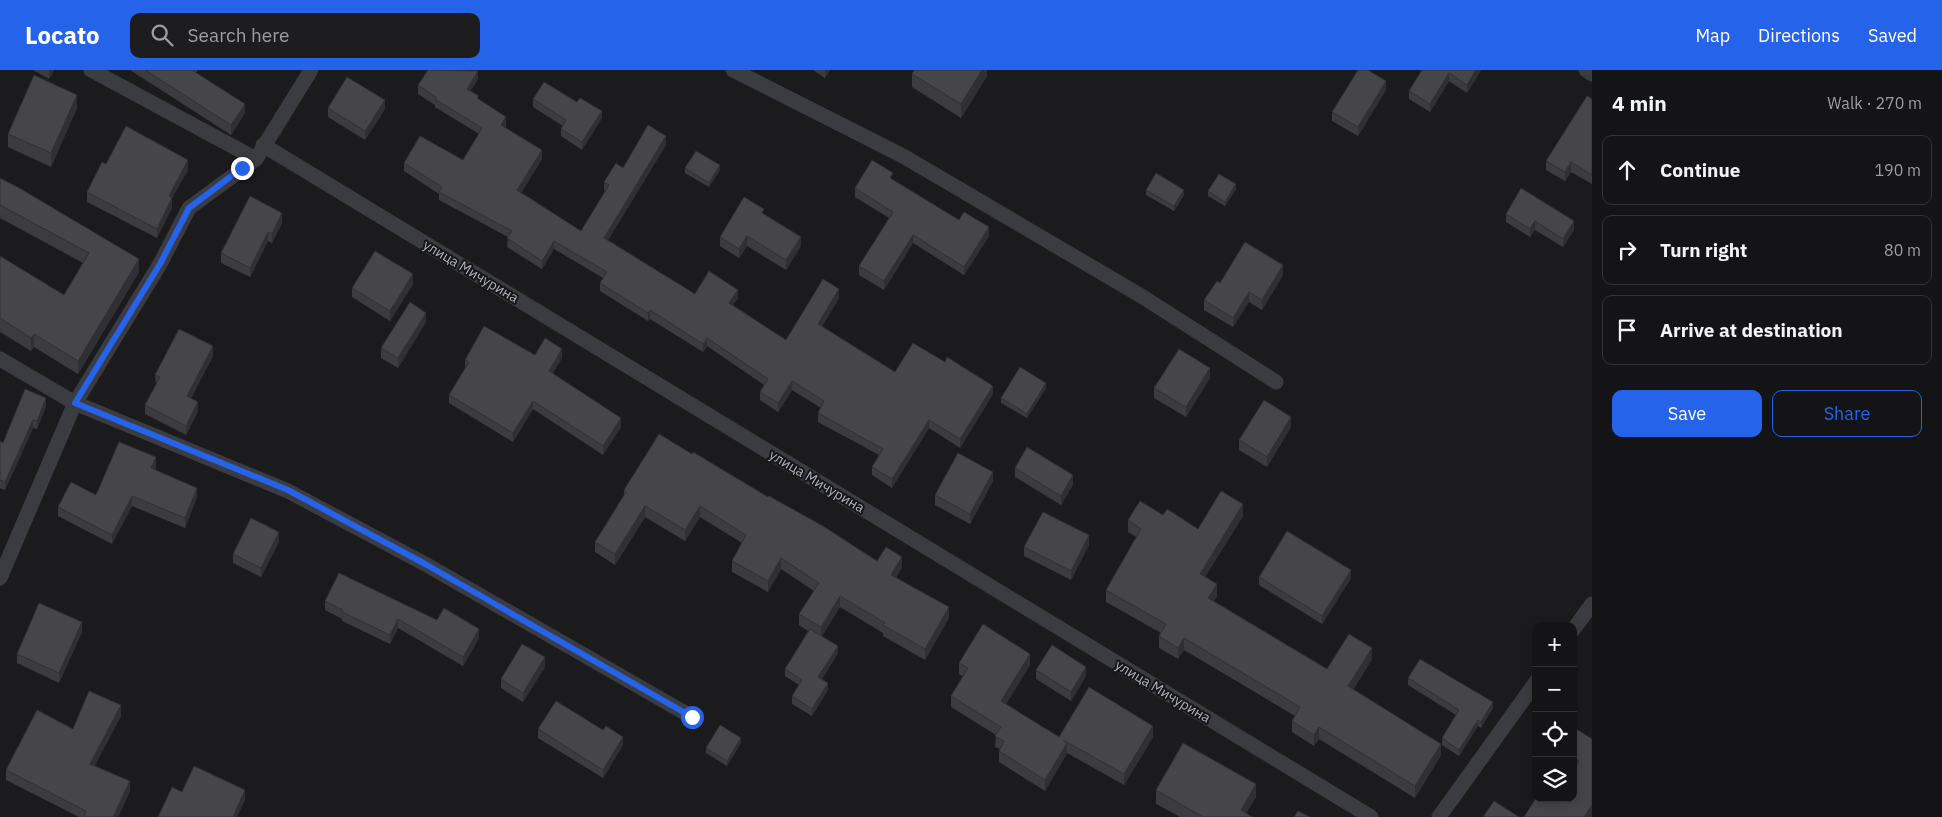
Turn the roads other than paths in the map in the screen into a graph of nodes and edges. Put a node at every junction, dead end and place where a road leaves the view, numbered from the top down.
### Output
1 (91, 70) edge
2 (311, 70) edge
3 (733, 70) edge
4 (1586, 70) edge
5 (1592, 74) edge
6 (263, 144) junction
7 (256, 159) junction
8 (0, 359) edge
9 (1276, 382) dead end
10 (75, 403) junction
11 (0, 578) edge
12 (1592, 604) edge
13 (1577, 625) edge
14 (1532, 688) edge
15 (692, 717) dead end
16 (1371, 817) edge
17 (1440, 817) edge

1 - 7 street
2 - 6 street
3 - 9 street
4 - 5 street
6 - 7 street
6 - 16 street, улица Мичурина
7 - 10 street
8 - 10 street
10 - 11 street
10 - 15 street
12 - 13 street
14 - 17 street

